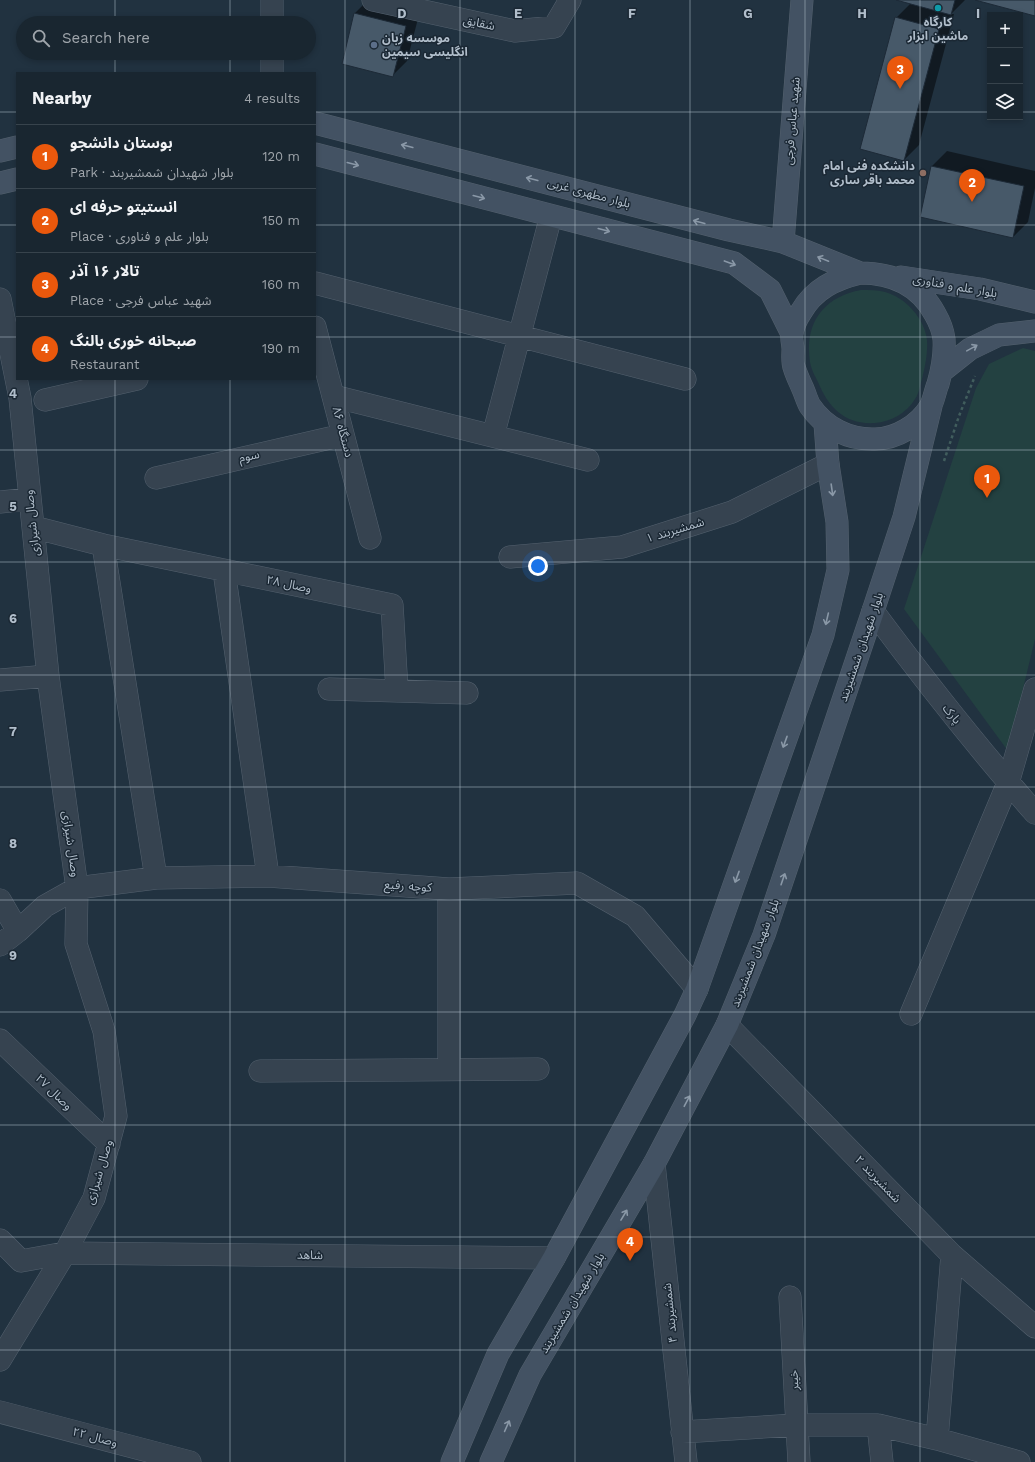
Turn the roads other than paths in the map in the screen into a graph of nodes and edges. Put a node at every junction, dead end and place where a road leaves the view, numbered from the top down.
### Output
1 (272, 0) edge
2 (373, 0) edge
3 (570, 0) edge
4 (802, 0) edge
5 (272, 16) edge
6 (272, 60) edge
7 (272, 72) edge
8 (316, 123) edge
9 (16, 147) edge
10 (0, 151) edge
11 (316, 154) edge
12 (16, 179) edge
13 (0, 183) edge
14 (559, 186) junction
15 (551, 216) junction
16 (783, 242) junction
17 (868, 273) junction
18 (316, 283) edge
19 (0, 299) edge
20 (1035, 302) edge
21 (1035, 331) edge
22 (316, 334) edge
23 (792, 334) junction
24 (520, 336) junction
25 (941, 372) junction
26 (7, 373) edge
27 (685, 379) dead end
28 (133, 380) edge
29 (333, 396) junction
30 (46, 400) dead end
31 (930, 406) junction
32 (826, 424) junction
33 (343, 435) junction
34 (493, 436) junction
35 (588, 460) dead end
36 (828, 464) junction
37 (156, 478) dead end
38 (30, 499) junction
39 (0, 502) edge
40 (33, 527) junction
41 (370, 538) dead end
42 (103, 544) junction
43 (510, 558) dead end
44 (224, 571) junction
45 (873, 611) junction
46 (48, 676) junction
47 (0, 680) edge
48 (330, 689) dead end
49 (1035, 689) edge
50 (396, 690) junction
51 (467, 693) dead end
52 (1008, 783) junction
53 (1035, 813) edge
54 (268, 876) junction
55 (156, 878) junction
56 (77, 888) junction
57 (449, 889) junction
58 (0, 900) edge
59 (18, 931) junction
60 (0, 945) edge
61 (697, 989) junction
62 (911, 1014) dead end
63 (727, 1025) junction
64 (0, 1040) edge
65 (449, 1069) junction
66 (538, 1069) dead end
67 (260, 1071) dead end
68 (109, 1144) junction
69 (654, 1164) junction
70 (0, 1240) edge
71 (65, 1253) junction
72 (952, 1255) junction
73 (554, 1258) junction
74 (790, 1297) dead end
75 (1035, 1327) edge
76 (0, 1360) edge
77 (0, 1412) edge
78 (796, 1425) junction
79 (878, 1425) junction
80 (682, 1432) junction
81 (937, 1439) junction
82 (190, 1462) edge
83 (452, 1462) edge
84 (491, 1462) edge
85 (686, 1462) edge
86 (799, 1462) edge
87 (882, 1462) edge
88 (1019, 1462) edge

1 - 5 street
2 - 3 street, شقایق
4 - 16 main road, شهید عباس فرجی
6 - 7 street
14 -> 8 main road, بلوار مطهری غربی
9 - 10 main road
11 -> 15 main road
12 - 13 main road
14 - 15 main road
16 -> 14 main road, بلوار مطهری غربی
15 -> 23 main road
15 - 24 street
17 -> 16 main road, بلوار مطهری غربی
17 - 20 main road, بلوار علم و فناوری
17 - 23 main road
17 - 25 main road, بلوار شهیدان شمشیربند
18 - 24 street
19 - 26 street, وصال شیرازی
25 -> 21 main road
22 - 29 street, دستگاه ۸۶
23 - 32 main road
24 - 27 street
24 - 34 street
25 - 31 main road, بلوار شهیدان شمشیربند
26 - 38 street, وصال شیرازی
28 - 30 street
29 - 33 street, دستگاه ۸۶
29 - 34 street
31 - 32 main road
31 - 45 main road, بلوار شهیدان شمشیربند
32 - 36 main road
33 - 37 street, سوم
33 - 41 street, دستگاه ۸۶
34 - 35 street
36 - 43 street, شمشیربند ۱
36 -> 61 main road
38 - 39 street
38 - 40 street, وصال شیرازی
40 - 42 street, وصال ۲۸
40 - 46 street, وصال شیرازی
42 - 44 street, وصال ۲۸
42 - 55 street
44 - 50 street, وصال ۲۸
44 - 54 street
45 - 52 street, پارک
63 -> 45 main road, بلوار شهیدان شمشیربند
46 - 47 street
46 - 56 street, وصال شیرازی
48 - 50 street
49 - 52 street
50 - 51 street
52 - 53 street, پارک
52 - 62 street
54 - 55 street, کوچه رفیع
54 - 57 street, کوچه رفیع
55 - 56 street, کوچه رفیع
56 - 59 street
56 - 68 street, وصال شیرازی
57 - 61 street, کوچه رفیع
57 - 65 street
58 - 59 street
59 - 60 street
61 - 73 main road
69 -> 63 main road, بلوار شهیدان شمشیربند
63 - 72 street, شمشیربند ۲
64 - 68 street, وصال ۲۷
65 - 66 street
65 - 67 street
68 - 71 street, وصال شیرازی
69 - 80 street, شمشیربند ۴
84 -> 69 main road, بلوار شهیدان شمشیربند
70 - 71 street, شاهد
71 - 73 street, شاهد
71 - 76 street, وصال شیرازی
72 - 75 street, شمشیربند ۲
72 - 81 street
73 - 83 main road
74 - 78 street, خیبر
77 - 82 street, وصال ۲۲
78 - 79 street
78 - 80 street
78 - 86 street, خیبر
79 - 81 street
79 - 87 street
80 - 85 street, شمشیربند ۴
81 - 88 street

